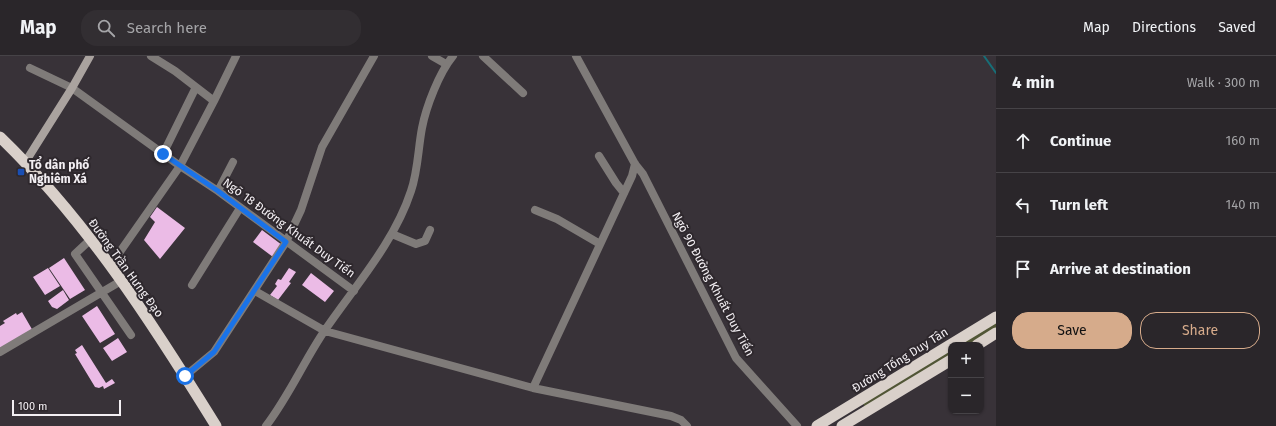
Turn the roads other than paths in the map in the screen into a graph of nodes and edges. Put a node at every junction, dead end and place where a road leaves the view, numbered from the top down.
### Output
1 (90, 56) edge
2 (151, 56) edge
3 (236, 56) edge
4 (374, 56) edge
5 (432, 56) edge
6 (453, 56) edge
7 (483, 56) edge
8 (576, 56) edge
9 (446, 64) junction
10 (30, 68) dead end
11 (196, 87) junction
12 (72, 88) junction
13 (523, 93) dead end
14 (214, 101) junction
15 (0, 137) edge
16 (163, 154) junction
17 (599, 156) dead end
18 (26, 161) junction
19 (233, 162) dead end
20 (635, 164) junction
21 (180, 166) junction
22 (218, 191) junction
23 (624, 192) junction
24 (240, 208) junction
25 (535, 210) dead end
26 (430, 230) dead end
27 (392, 234) junction
28 (90, 240) junction
29 (286, 242) junction
30 (600, 244) junction
31 (110, 266) junction
32 (121, 281) junction
33 (192, 285) dead end
34 (255, 291) junction
35 (354, 291) junction
36 (101, 292) junction
37 (996, 317) edge
38 (325, 331) junction
39 (996, 333) edge
40 (131, 335) dead end
41 (982, 342) edge
42 (0, 352) edge
43 (948, 362) edge
44 (185, 376) junction
45 (534, 388) junction
46 (852, 404) junction
47 (860, 416) junction
48 (216, 426) edge
49 (266, 426) edge
50 (687, 426) edge
51 (797, 426) edge
52 (817, 426) edge
53 (842, 426) edge

1 - 12 main road
2 - 11 street
3 - 14 street
4 - 29 street
5 - 9 street
6 - 9 street
7 - 13 street
8 - 20 street, Ngõ 90 Đường Khuất Duy Tiến
9 - 27 street
10 - 12 street, Ngõ 18 Đường Khuất Duy Tiến
11 - 14 street
11 - 16 street
12 - 16 street, Ngõ 18 Đường Khuất Duy Tiến
12 - 18 main road
14 - 21 street
15 - 18 highway, Đường Trần Hưng Đạo
16 - 21 street, Ngõ 18 Đường Khuất Duy Tiến
17 - 23 street
18 - 28 highway, Đường Trần Hưng Đạo
19 - 22 street
20 - 23 street
20 - 51 street, Ngõ 90 Đường Khuất Duy Tiến
21 - 22 street, Ngõ 18 Đường Khuất Duy Tiến
21 - 31 street
22 - 24 street, Ngõ 18 Đường Khuất Duy Tiến
23 - 30 street
24 - 29 street, Ngõ 18 Đường Khuất Duy Tiến
24 - 33 street
25 - 30 street
26 - 27 street
27 - 35 street
28 - 31 highway, Đường Trần Hưng Đạo
28 - 36 street
29 - 34 street
29 - 35 street, Ngõ 18 Đường Khuất Duy Tiến
30 - 45 street
31 - 32 highway, Đường Trần Hưng Đạo
32 - 36 street
32 - 44 highway, Đường Trần Hưng Đạo
34 - 38 street
34 - 44 street
35 - 38 street
36 - 40 street
36 - 42 street
37 - 46 highway, Đường Tống Duy Tân
38 - 45 street
38 - 49 street
39 - 41 highway
43 - 47 highway
44 - 48 highway, Đường Trần Hưng Đạo
45 - 50 street
46 - 47 highway
46 - 52 highway, Đường Tống Duy Tân
47 - 53 highway

